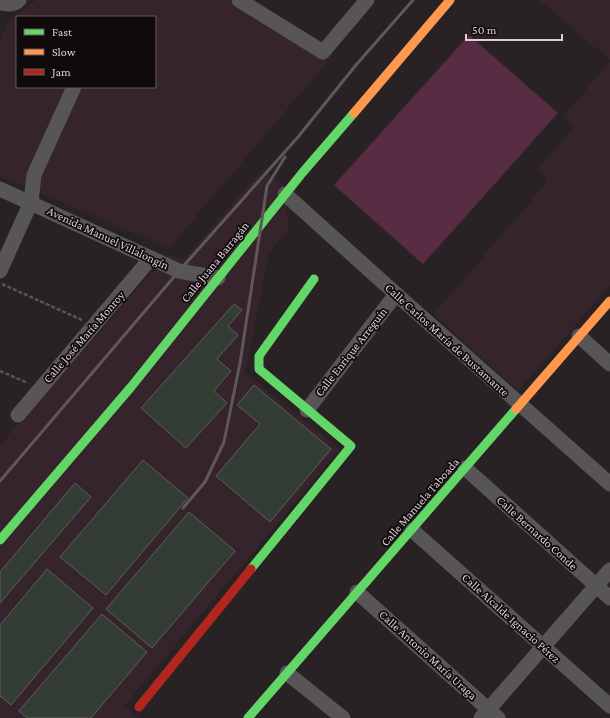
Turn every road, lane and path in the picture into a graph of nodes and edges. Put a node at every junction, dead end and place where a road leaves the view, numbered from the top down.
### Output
1 (239, 0) edge
2 (367, 0) edge
3 (450, 0) edge
4 (18, 1) edge
5 (0, 2) edge
6 (74, 88) edge
7 (0, 189) edge
8 (285, 194) junction
9 (31, 202) junction
10 (151, 258) junction
11 (0, 271) edge
12 (218, 278) junction
13 (314, 279) dead end
14 (0, 283) edge
15 (396, 294) junction
16 (610, 301) edge
17 (94, 325) junction
18 (579, 336) junction
19 (610, 364) edge
20 (0, 371) edge
21 (40, 388) junction
22 (520, 405) junction
23 (306, 410) junction
24 (18, 415) dead end
25 (465, 468) junction
26 (610, 484) edge
27 (412, 530) junction
28 (0, 540) edge
29 (610, 570) edge
30 (596, 586) junction
31 (357, 592) junction
32 (610, 598) edge
33 (543, 647) junction
34 (287, 673) junction
35 (610, 706) edge
36 (139, 707) dead end
37 (489, 715) edge
38 (248, 718) edge
39 (343, 718) edge

1 - 2 street
3 - 8 street, Calle Juana Barragán
4 - 5 street
6 - 9 street
7 - 9 street, Avenida Manuel Villalongín
8 - 12 street, Calle Juana Barragán
8 - 15 street, Calle Carlos María de Bustamante
9 - 10 street, Avenida Manuel Villalongín
9 - 11 street
10 - 12 street, Avenida Manuel Villalongín
10 - 17 street, Calle José María Monroy
12 - 28 street, Calle Juana Barragán
13 - 23 street
14 - 17 path
15 - 22 street, Calle Carlos María de Bustamante
15 - 23 street, Calle Enrique Arreguín
16 - 18 street, Calle Manuela Taboada
17 - 21 street, Calle José María Monroy
18 - 19 street
18 - 22 street, Calle Manuela Taboada
20 - 21 path
21 - 24 street, Calle José María Monroy
22 - 25 street, Calle Manuela Taboada
22 - 26 street, Calle Carlos María de Bustamante
23 - 36 street
25 - 27 street, Calle Manuela Taboada
25 - 30 street, Calle Bernardo Conde
27 - 31 street, Calle Manuela Taboada
27 - 33 street, Calle Alcalde Ignacio Pérez
29 - 30 street
30 - 32 street, Calle Bernardo Conde
30 - 33 street
31 - 34 street, Calle Manuela Taboada
31 - 37 street, Calle Antonio María Uraga
33 - 35 street, Calle Alcalde Ignacio Pérez
33 - 37 street
34 - 38 street, Calle Manuela Taboada
34 - 39 street

